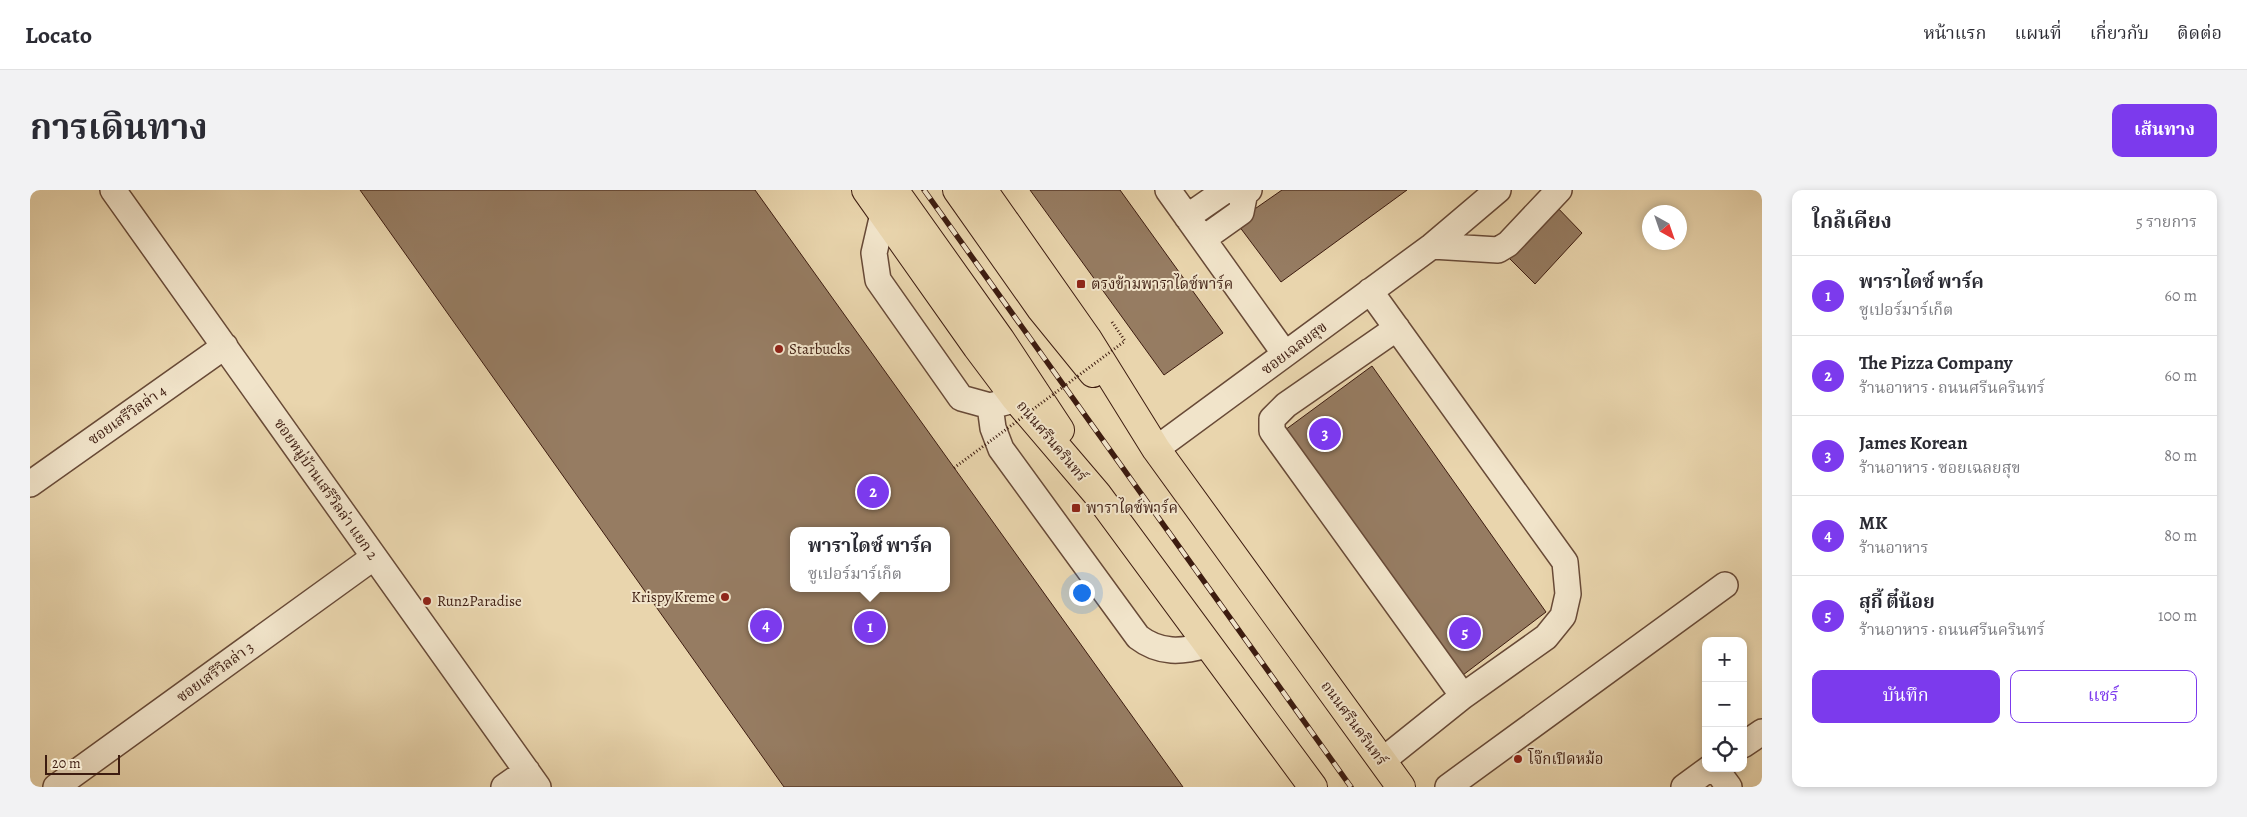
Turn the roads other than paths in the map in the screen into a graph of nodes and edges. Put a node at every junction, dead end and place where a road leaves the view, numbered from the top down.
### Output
1 (113, 190) edge
2 (866, 190) edge
3 (894, 190) edge
4 (957, 190) edge
5 (983, 190) edge
6 (1168, 190) edge
7 (1498, 190) edge
8 (1560, 190) edge
9 (1238, 191) edge
10 (883, 214) junction
11 (1187, 217) junction
12 (1203, 239) junction
13 (1432, 246) junction
14 (1370, 290) junction
15 (1397, 328) junction
16 (224, 346) junction
17 (1285, 354) junction
18 (1016, 399) junction
19 (990, 406) junction
20 (1151, 441) junction
21 (30, 484) edge
22 (1097, 494) junction
23 (374, 557) junction
24 (1726, 585) dead end
25 (1207, 645) junction
26 (1463, 696) junction
27 (1762, 732) edge
28 (1747, 742) edge
29 (1382, 761) junction
30 (1705, 772) edge
31 (1718, 772) edge
32 (532, 779) edge
33 (56, 787) edge
34 (504, 787) edge
35 (1313, 787) edge
36 (1401, 787) edge
37 (1448, 787) edge
38 (1684, 787) edge
39 (1729, 787) edge

1 - 16 street, ซอยหมู่บ้านเสรีวิลล่า แยก 2
2 - 10 main road, ถนนศรีนครินทร์
3 - 22 main road
4 - 20 main road
5 - 20 main road, ถนนศรีนครินทร์
6 - 11 street
7 - 13 street, ซอยเฉลยสุข
8 - 13 street
9 - 11 street
9 - 12 street
10 - 18 main road, ถนนศรีนครินทร์
10 - 19 street
11 - 12 street
12 - 17 street
13 - 14 street, ซอยเฉลยสุข
14 - 15 street
14 - 17 street, ซอยเฉลยสุข
15 - 26 street
15 - 26 street
16 - 21 street, ซอยเสรีวิลล่า 4
16 - 23 street, ซอยหมู่บ้านเสรีวิลล่า แยก 2
17 - 20 street, ซอยเฉลยสุข
18 - 19 street
18 - 22 main road, ถนนศรีนครินทร์
19 - 25 street
20 - 29 main road, ถนนศรีนครินทร์
22 - 25 main road, ถนนศรีนครินทร์
23 - 32 street, ซอยหมู่บ้านเสรีวิลล่า แยก 2
23 - 33 street, ซอยเสรีวิลล่า 3
24 - 37 street
25 - 35 main road, ถนนศรีนครินทร์
26 - 29 street
27 - 28 street
29 - 36 main road, ถนนศรีนครินทร์
30 - 38 street
31 - 39 street
32 - 34 street

